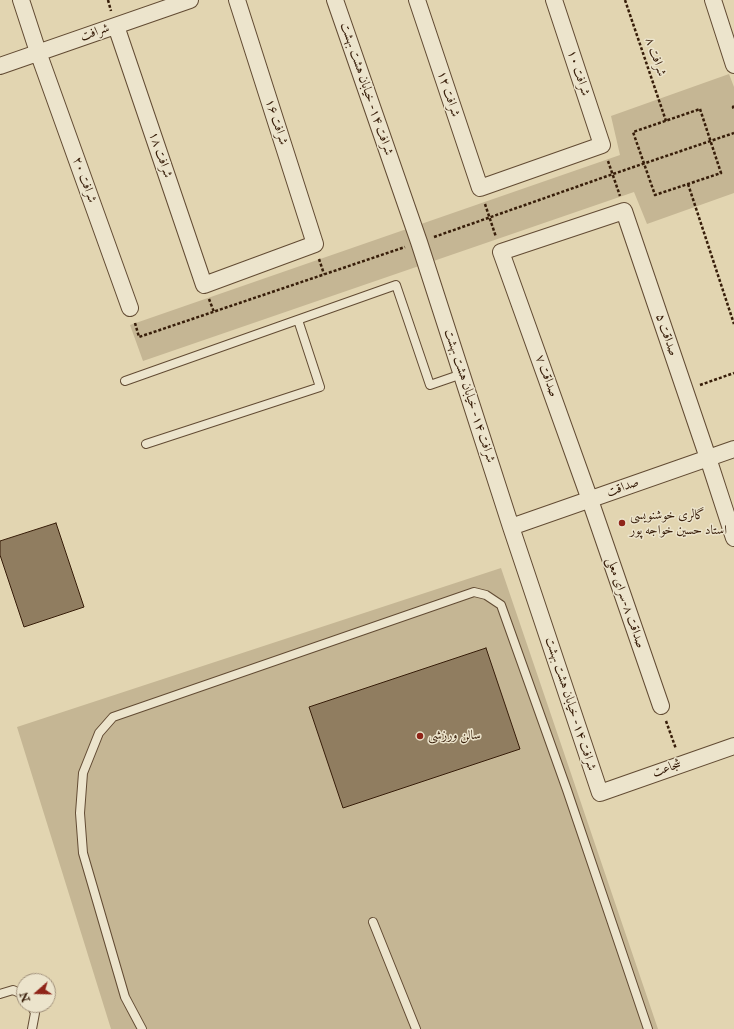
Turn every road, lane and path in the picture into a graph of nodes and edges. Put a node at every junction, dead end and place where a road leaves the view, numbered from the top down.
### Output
1 (21, 0) edge
2 (190, 0) edge
3 (237, 0) edge
4 (335, 0) edge
5 (417, 0) edge
6 (554, 0) edge
7 (625, 0) edge
8 (713, 0) edge
9 (116, 26) junction
10 (38, 52) junction
11 (734, 65) edge
12 (0, 66) edge
13 (734, 106) edge
14 (734, 110) edge
15 (666, 121) junction
16 (602, 145) junction
17 (688, 184) junction
18 (480, 188) junction
19 (624, 211) junction
20 (501, 252) junction
21 (204, 285) joint
22 (130, 308) dead end
23 (298, 320) junction
24 (734, 324) edge
25 (734, 373) edge
26 (462, 374) junction
27 (125, 381) dead end
28 (684, 390) junction
29 (146, 444) dead end
30 (734, 450) edge
31 (708, 458) junction
32 (590, 500) junction
33 (511, 527) junction
34 (734, 538) edge
35 (661, 706) joint
36 (734, 746) edge
37 (681, 764) junction
38 (600, 793) joint
39 (373, 922) dead end
40 (16, 991) edge
41 (0, 994) edge
42 (34, 1013) edge
43 (32, 1029) edge
44 (142, 1029) edge
45 (416, 1029) edge
46 (648, 1029) edge

1 - 10 street, شرافت ۲۰
2 - 9 street, شرافت
3 - 21 street, شرافت ۱۶
4 - 26 street, شرافت ۱۴- خیابان هشت بهشت
5 - 18 street, شرافت ۱۲
6 - 16 street, شرافت ۱۰
7 - 15 path, شرافت ۸
8 - 11 street
9 - 10 street, شرافت
9 - 21 street, شرافت ۱۸
10 - 12 street, شرافت
10 - 22 street, شرافت ۲۰
13 - 14 path
15 - 17 path
15 - 17 path
16 - 18 street
16 - 19 path
17 - 24 path
18 - 20 path
19 - 20 street
19 - 28 street, صداقت ۵
20 - 32 street, صداقت ۷
23 - 26 lane
23 - 27 lane
23 - 29 lane
25 - 28 path
26 - 33 street, شرافت ۱۴- خیابان هشت بهشت
28 - 31 street, صداقت ۵
30 - 31 street, صداقت
31 - 32 street, صداقت
31 - 34 street, صداقت ۵
32 - 33 street, صداقت
32 - 35 street, صداقت ۸-سرای معلی
33 - 38 street, شرافت ۱۴- خیابان هشت بهشت
35 - 37 path
36 - 37 street, شجاعت
37 - 38 street, شجاعت
39 - 45 lane
40 - 41 lane
42 - 43 lane
44 - 46 lane

